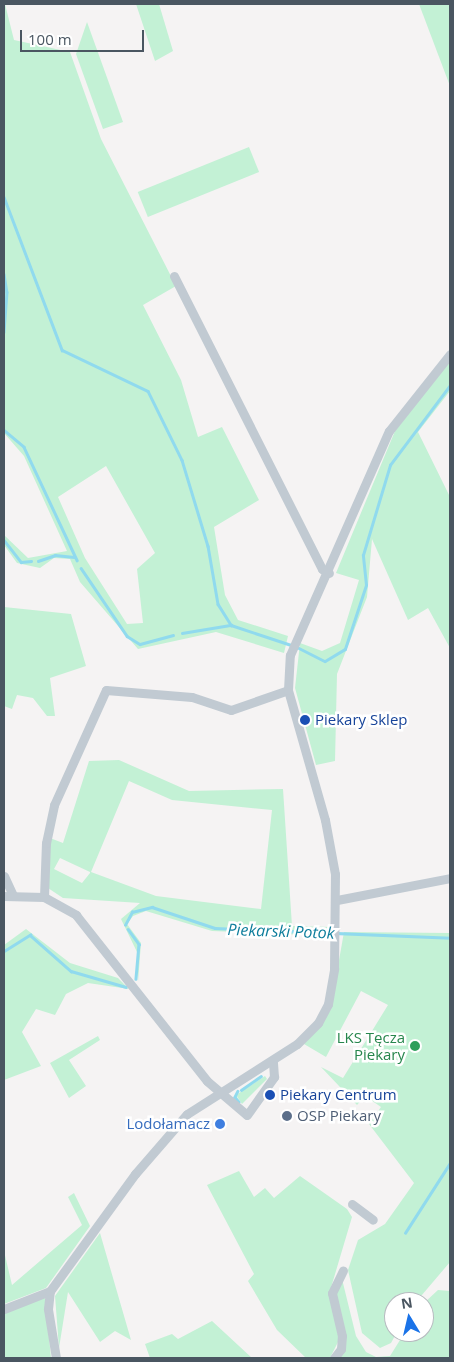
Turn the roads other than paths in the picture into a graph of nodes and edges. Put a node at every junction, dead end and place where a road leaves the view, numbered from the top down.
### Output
1 (174, 276) dead end
2 (450, 354) edge
3 (329, 573) junction
4 (288, 690) junction
5 (4, 876) edge
6 (450, 878) edge
7 (9, 895) edge
8 (44, 897) junction
9 (337, 900) junction
10 (273, 1061) junction
11 (220, 1094) junction
12 (352, 1204) dead end
13 (374, 1220) dead end
14 (343, 1270) dead end
15 (50, 1291) junction
16 (4, 1309) edge
17 (56, 1358) edge
18 (334, 1358) edge

1 - 3 street
2 - 3 street
3 - 4 street
4 - 8 street
4 - 9 street
5 - 7 street
6 - 9 street
7 - 8 street
8 - 11 street
9 - 10 street
10 - 11 street
10 - 11 street
11 - 15 street
12 - 13 street
14 - 18 street
15 - 16 street
15 - 17 street

